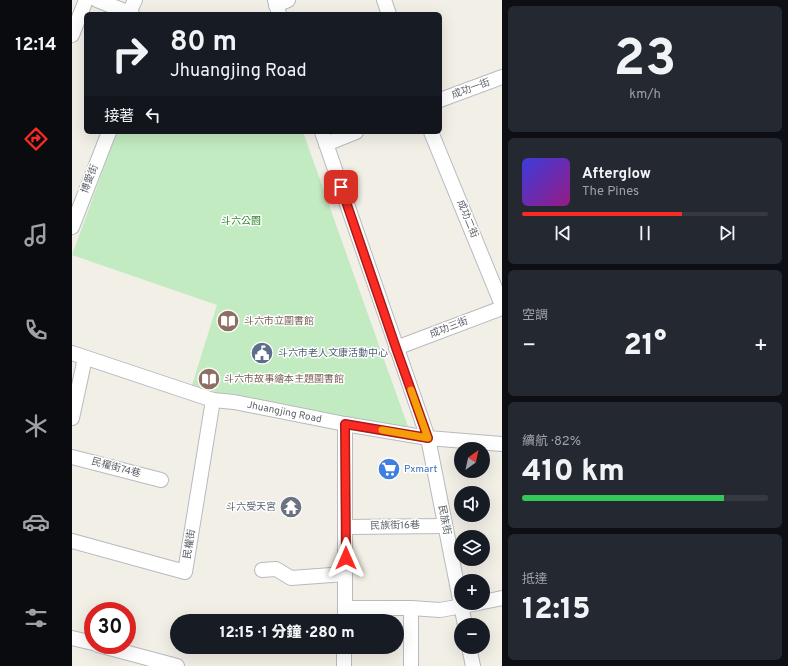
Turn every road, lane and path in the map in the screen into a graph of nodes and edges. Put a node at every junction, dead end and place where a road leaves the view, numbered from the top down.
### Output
1 (86, 0) edge
2 (97, 0) edge
3 (135, 0) edge
4 (384, 0) edge
5 (126, 12) edge
6 (132, 12) edge
7 (388, 12) edge
8 (72, 35) edge
9 (502, 77) edge
10 (442, 99) edge
11 (108, 134) edge
12 (345, 134) edge
13 (433, 134) edge
14 (324, 138) edge
15 (78, 193) edge
16 (72, 226) edge
17 (502, 307) edge
18 (396, 348) junction
19 (72, 353) edge
20 (85, 358) junction
21 (213, 400) junction
22 (72, 418) edge
23 (345, 424) junction
24 (428, 438) junction
25 (502, 444) edge
26 (72, 457) edge
27 (161, 480) dead end
28 (445, 526) junction
29 (346, 527) junction
30 (72, 541) edge
31 (262, 570) dead end
32 (346, 574) junction
33 (455, 574) edge
34 (502, 598) edge
35 (490, 601) edge
36 (411, 608) junction
37 (454, 608) edge
38 (346, 614) edge
39 (72, 638) edge
40 (84, 641) edge
41 (127, 654) edge
42 (344, 654) edge
43 (470, 654) edge
44 (160, 664) edge
45 (177, 666) edge
46 (344, 666) edge
47 (411, 666) edge
48 (473, 666) edge

1 - 8 street
2 - 5 street
3 - 6 street
4 - 7 street
9 - 10 street, 成功一街
11 - 15 street, 博愛街
12 - 14 street
13 - 17 street, 成功二街
14 - 18 street, 民族街
15 - 16 street, 博愛街
17 - 18 street, 成功三街
18 - 24 street, 民族街
19 - 20 street, Jhuangjing Road
20 - 21 street, Jhuangjing Road
20 - 22 street
21 - 23 street, Jhuangjing Road
21 - 30 street, 民權街
23 - 24 street, Jhuangjing Road
23 - 29 street
24 - 25 street, Jhuangjing Road
24 - 28 street, 民族街
26 - 27 street, 民權街74巷
28 - 29 street, 民族街16巷
28 - 33 street, 民族街
29 - 32 street
31 - 32 street
32 - 38 street
34 - 35 street
36 - 37 street
36 - 38 street
36 - 47 street
39 - 40 street
41 - 44 street
42 - 46 street
43 - 48 street
44 - 45 street

